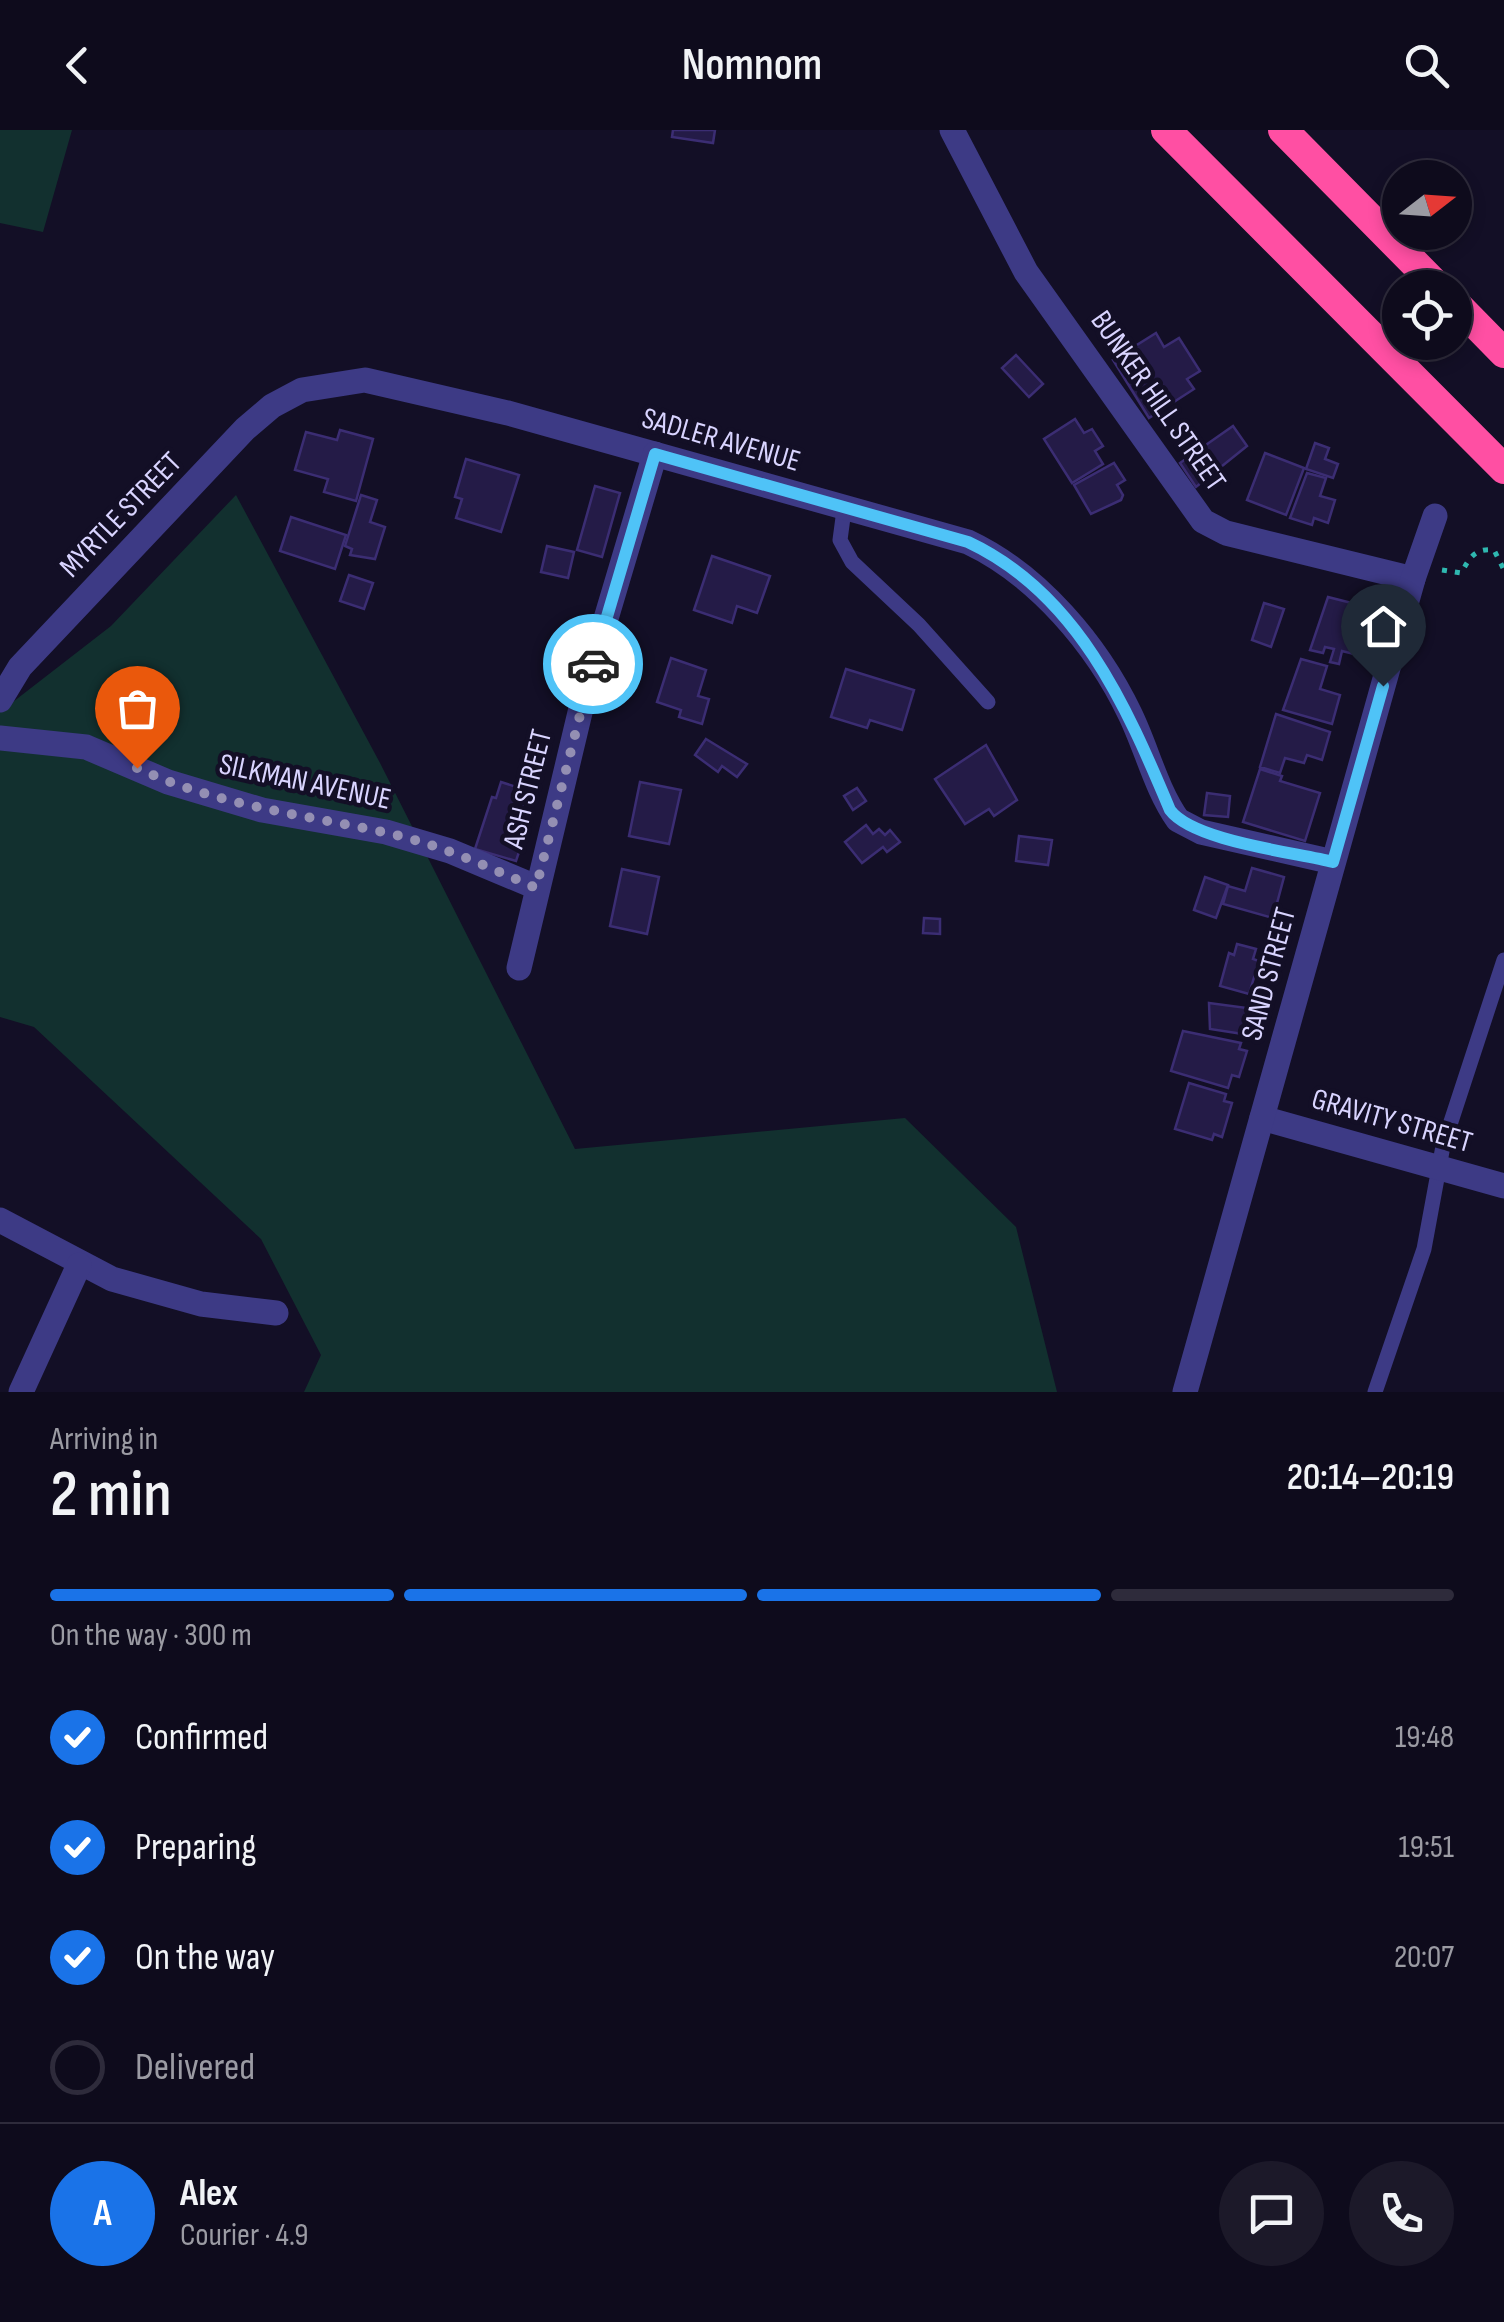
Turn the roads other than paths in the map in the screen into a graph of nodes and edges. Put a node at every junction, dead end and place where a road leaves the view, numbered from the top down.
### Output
1 (952, 130) edge
2 (1166, 130) edge
3 (1282, 130) edge
4 (1421, 270) edge
5 (1472, 321) edge
6 (1504, 352) edge
7 (302, 390) joint
8 (655, 454) junction
9 (1504, 468) edge
10 (844, 510) junction
11 (1436, 516) dead end
12 (1413, 578) junction
13 (0, 700) edge
14 (988, 702) dead end
15 (0, 738) edge
16 (1333, 862) junction
17 (536, 888) junction
18 (1504, 960) edge
19 (518, 968) dead end
20 (1262, 1118) junction
21 (1438, 1168) junction
22 (1504, 1186) edge
23 (0, 1220) edge
24 (79, 1265) junction
25 (276, 1313) dead end
26 (21, 1392) edge
27 (1184, 1392) edge
28 (1375, 1392) edge

1 - 12 street, BUNKER HILL STREET
2 - 9 highway
3 - 4 highway
5 - 6 highway
7 - 8 street, SADLER AVENUE
7 - 13 street, MYRTLE STREET
8 - 10 street, SADLER AVENUE
8 - 17 street, ASH STREET
10 - 14 lane
10 - 16 street, SADLER AVENUE
11 - 12 street, SAND STREET
12 - 16 street, SAND STREET
15 - 17 street, SILKMAN AVENUE
16 - 20 street, SAND STREET
17 - 19 street, ASH STREET
18 - 21 lane
20 - 21 street, GRAVITY STREET
20 - 27 street, SAND STREET
21 - 22 street, GRAVITY STREET
21 - 28 lane
23 - 24 street
24 - 25 street
24 - 26 street

